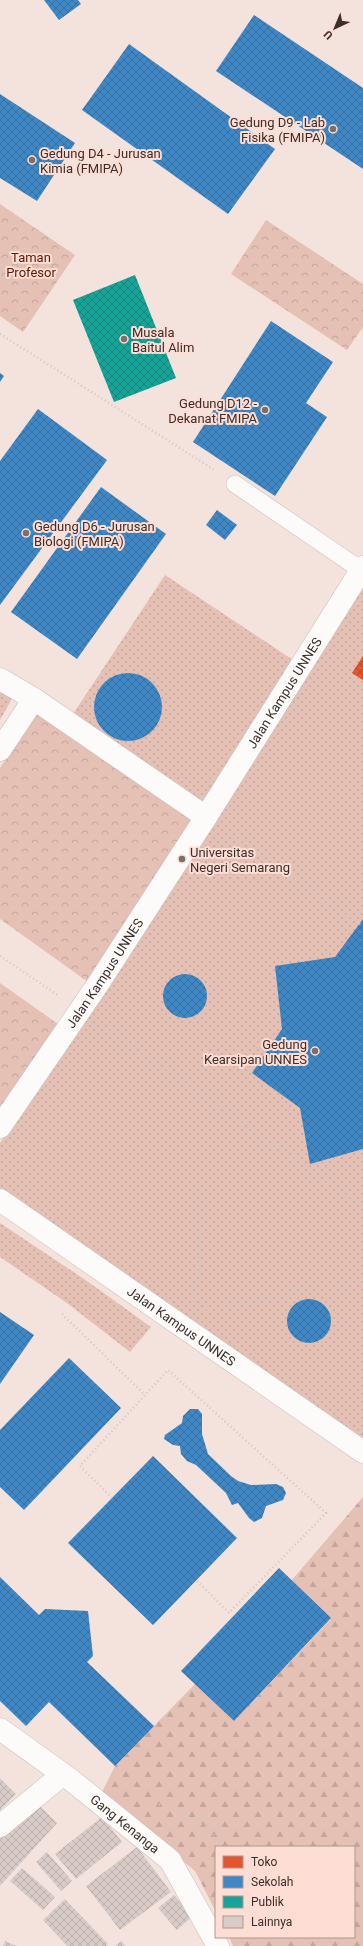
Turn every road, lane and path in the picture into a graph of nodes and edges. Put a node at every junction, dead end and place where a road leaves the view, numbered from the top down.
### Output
1 (0, 334) edge
2 (235, 484) joint
3 (362, 569) edge
4 (0, 679) edge
5 (34, 700) junction
6 (0, 750) edge
7 (206, 817) junction
8 (360, 924) dead end
9 (0, 956) edge
10 (80, 1010) junction
11 (0, 1127) edge
12 (213, 1139) dead end
13 (0, 1200) edge
14 (363, 1208) edge
15 (363, 1281) edge
16 (194, 1304) dead end
17 (201, 1310) dead end
18 (62, 1314) dead end
19 (145, 1395) junction
20 (363, 1452) edge
21 (112, 1498) dead end
22 (196, 1580) dead end
23 (0, 1729) edge
24 (63, 1774) junction
25 (0, 1826) edge
26 (218, 1946) edge

1 - 2 path
2 - 3 lane
3 - 7 street, Jalan Kampus UNNES
4 - 5 street
5 - 6 street
5 - 7 street
7 - 8 path
7 - 10 street, Jalan Kampus UNNES
9 - 10 path
10 - 11 street, Jalan Kampus UNNES
10 - 14 path
12 - 16 path
13 - 20 street, Jalan Kampus UNNES
15 - 17 path
18 - 19 path
19 - 21 path
19 - 22 path
23 - 24 street, Gang Kenanga
24 - 25 street
24 - 26 street, Gang Kenanga

